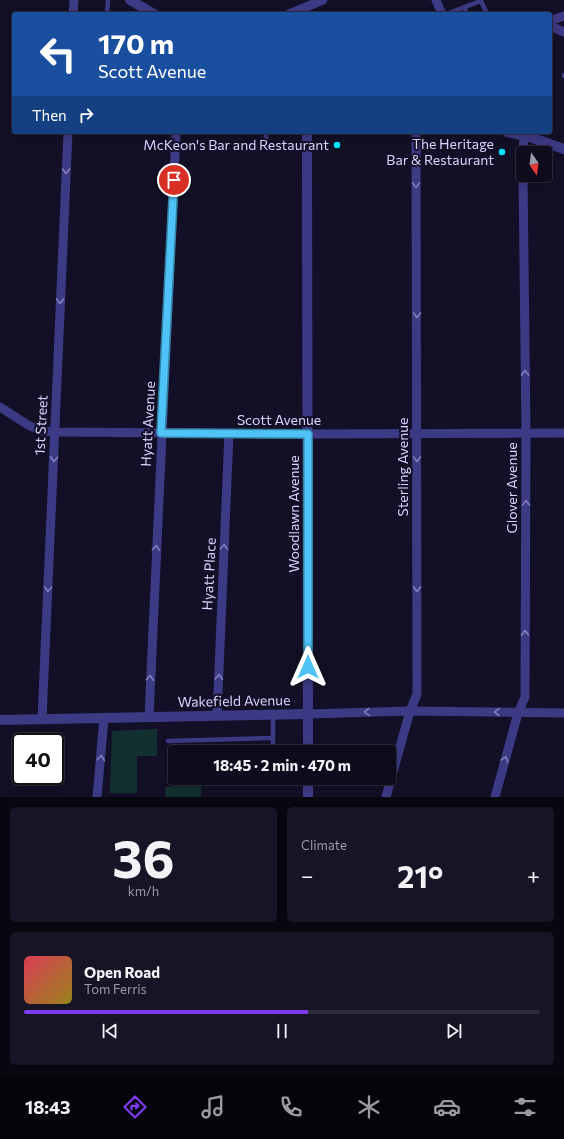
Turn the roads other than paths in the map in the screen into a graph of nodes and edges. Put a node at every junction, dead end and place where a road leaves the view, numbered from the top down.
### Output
1 (74, 0) edge
2 (108, 0) edge
3 (130, 0) edge
4 (323, 0) edge
5 (436, 0) edge
6 (310, 3) edge
7 (464, 7) junction
8 (73, 12) edge
9 (107, 12) edge
10 (151, 12) edge
11 (293, 12) edge
12 (441, 12) edge
13 (451, 12) edge
14 (466, 12) edge
15 (486, 12) edge
16 (564, 16) edge
17 (552, 20) edge
18 (552, 27) edge
19 (564, 32) edge
20 (68, 134) edge
21 (176, 134) edge
22 (266, 134) edge
23 (306, 134) edge
24 (416, 134) edge
25 (518, 134) edge
26 (524, 135) junction
27 (266, 142) dead end
28 (523, 146) edge
29 (564, 149) edge
30 (523, 182) edge
31 (0, 407) edge
32 (55, 432) junction
33 (161, 433) junction
34 (526, 433) junction
35 (564, 433) edge
36 (230, 434) junction
37 (308, 434) junction
38 (417, 434) junction
39 (410, 711) junction
40 (518, 713) junction
41 (564, 713) edge
42 (273, 714) junction
43 (308, 714) junction
44 (217, 716) junction
45 (149, 717) junction
46 (104, 718) junction
47 (42, 719) junction
48 (0, 720) edge
49 (273, 738) junction
50 (168, 741) dead end
51 (273, 745) edge
52 (308, 745) edge
53 (308, 785) edge
54 (97, 797) edge
55 (308, 797) edge
56 (386, 797) edge
57 (495, 797) edge

1 - 8 street
2 - 9 lane
3 - 10 street
4 - 6 street
5 - 12 street
6 - 11 street
7 - 13 lane
7 - 14 lane
7 - 15 lane
16 - 17 street
18 - 19 street
20 -> 32 street, 1st Street
21 - 33 street, Hyatt Avenue
22 - 27 lane
23 - 37 street, Woodlawn Avenue
24 -> 38 street, Sterling Avenue
25 - 26 street
26 - 28 street
26 - 29 street
34 -> 30 street, Glover Avenue
31 - 32 street, Scott Avenue
32 - 33 street, Scott Avenue
32 -> 47 street, 1st Street
33 - 36 street, Scott Avenue
45 -> 33 street, Hyatt Avenue
34 - 35 street, Scott Avenue
34 - 38 street, Scott Avenue
40 -> 34 street, Glover Avenue
36 - 37 street, Scott Avenue
44 -> 36 street, Hyatt Place
37 - 38 street, Scott Avenue
37 - 43 street, Woodlawn Avenue
38 -> 39 street, Sterling Avenue
40 -> 39 street, Wakefield Avenue
39 -> 43 street, Wakefield Avenue
39 - 56 street, Sterling Avenue
40 - 41 street, Wakefield Avenue
57 -> 40 street, Glover Avenue
42 - 43 street, Wakefield Avenue
42 - 44 street, Wakefield Avenue
42 - 49 lane
43 - 52 street, Woodlawn Avenue
44 - 45 street, Wakefield Avenue
45 - 46 street, Wakefield Avenue
46 - 47 street, Wakefield Avenue
54 -> 46 street
47 - 48 street, Wakefield Avenue
49 - 50 lane
49 - 51 lane
53 - 55 street

